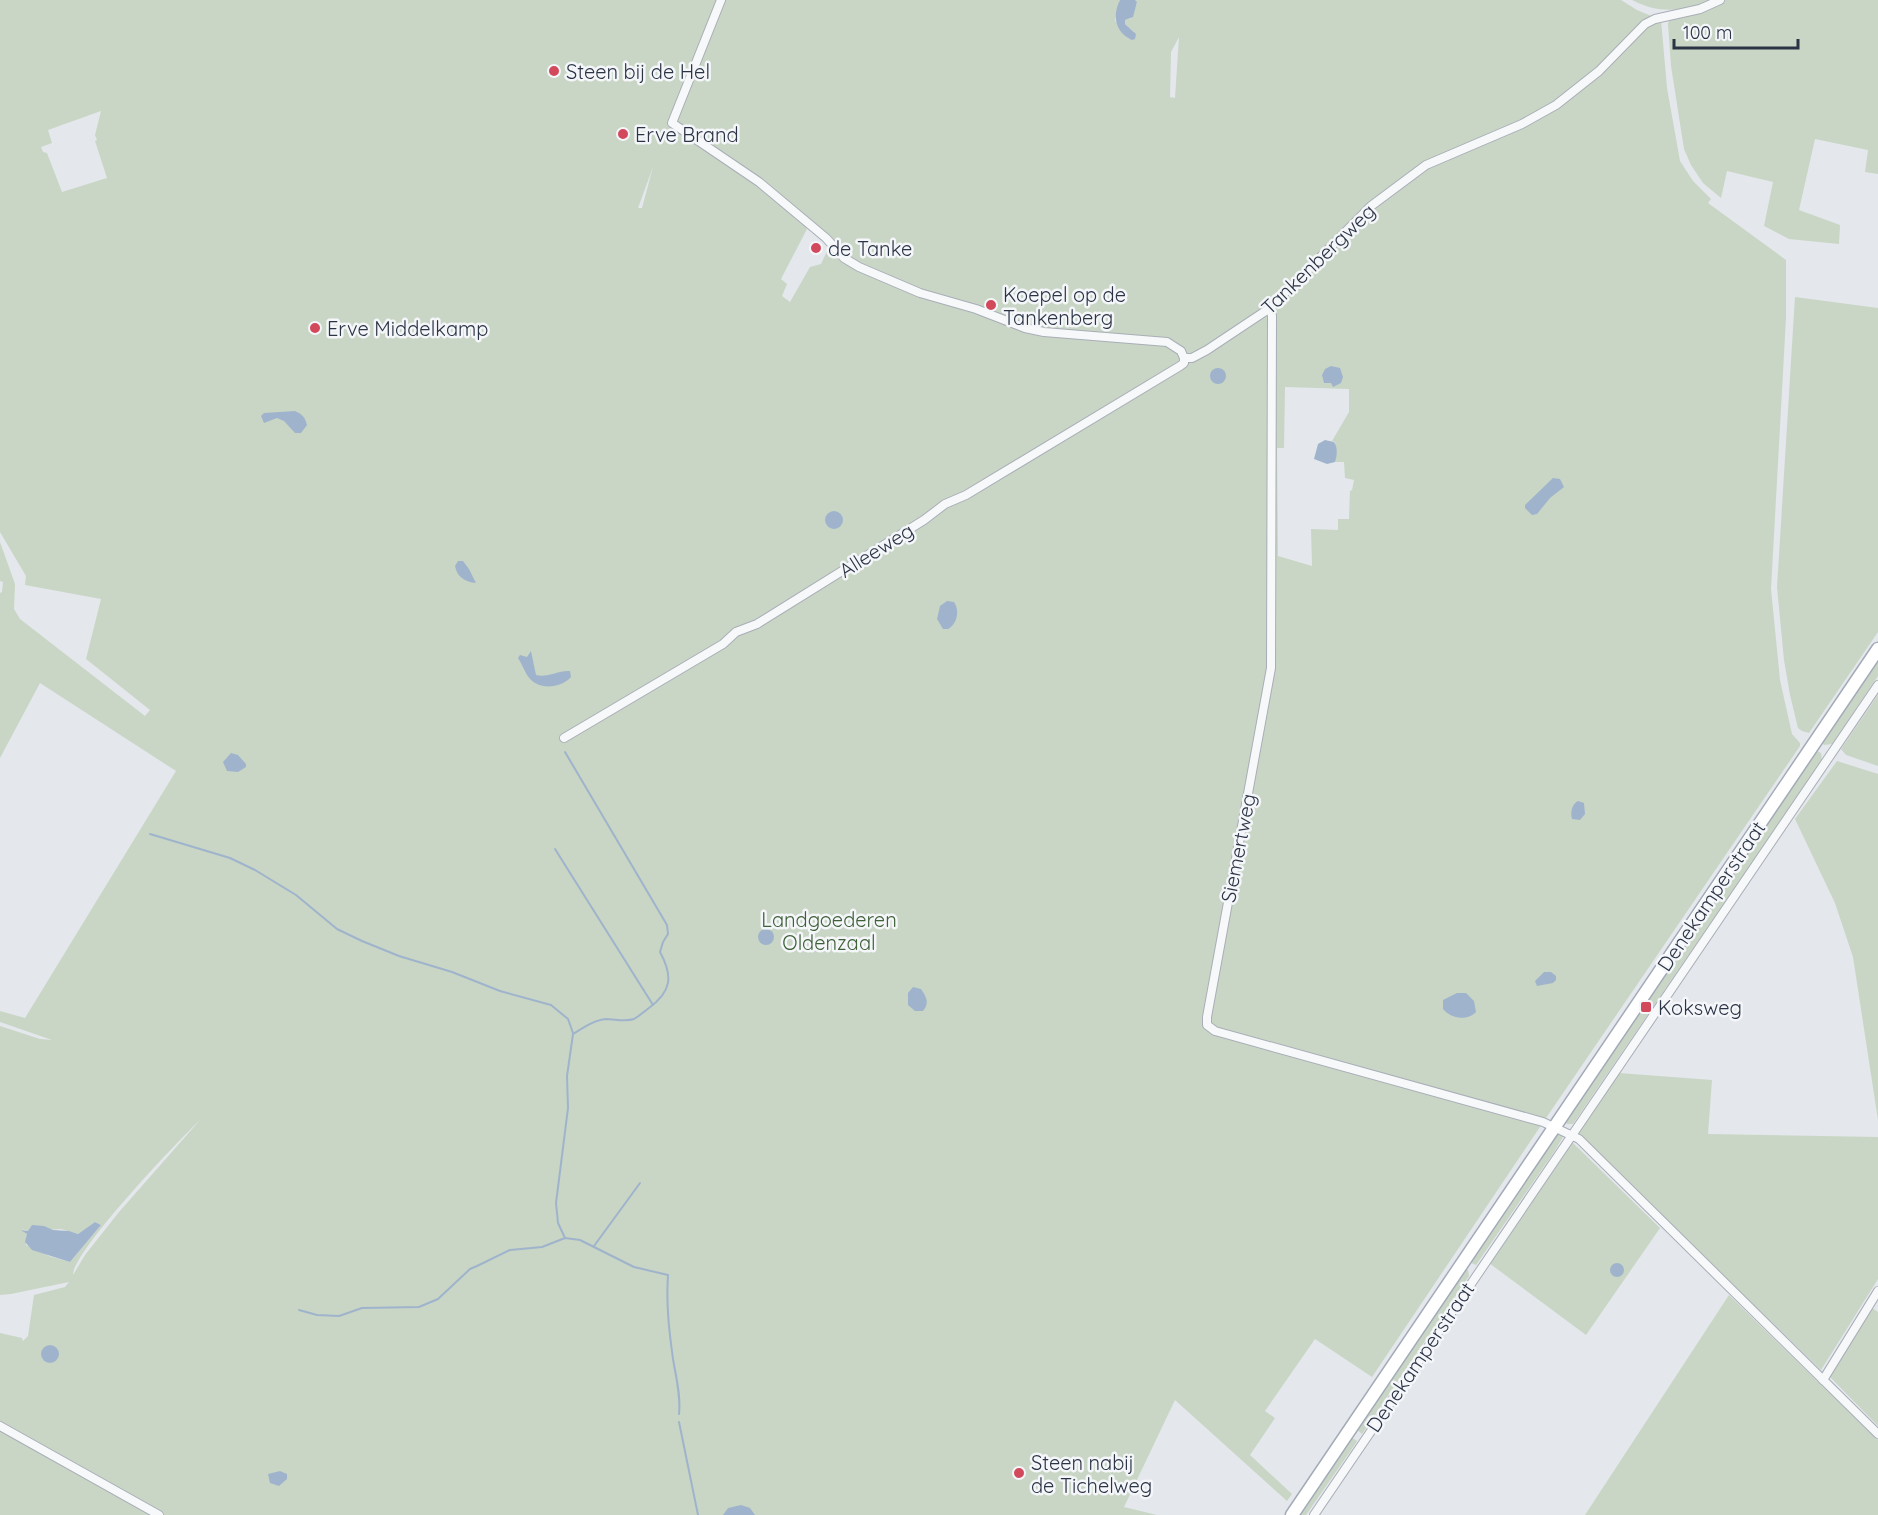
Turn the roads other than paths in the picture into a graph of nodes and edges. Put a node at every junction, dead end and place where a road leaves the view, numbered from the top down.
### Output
1 (721, 0) edge
2 (1720, 0) edge
3 (1270, 309) junction
4 (1184, 358) junction
5 (1878, 649) edge
6 (1878, 685) edge
7 (564, 738) dead end
8 (1556, 1126) junction
9 (1571, 1135) junction
10 (1462, 1261) junction
11 (1477, 1273) junction
12 (1878, 1291) edge
13 (1823, 1380) junction
14 (0, 1425) edge
15 (1350, 1429) junction
16 (1878, 1434) edge
17 (1363, 1442) junction
18 (159, 1515) edge
19 (1292, 1515) edge
20 (1314, 1515) edge

1 - 4 street
2 - 3 street, Tankenbergweg
3 - 4 street, Tankenbergweg
3 - 8 street, Siemertweg
4 - 7 street, Alleeweg
5 - 8 main road, Denekamperstraat
6 - 9 street, Denekamperstraat
8 - 9 street
8 - 10 main road, Denekamperstraat
9 - 11 street, Denekamperstraat
9 - 13 street
10 - 11 street, Denekamperstraat
10 - 15 main road, Denekamperstraat
11 - 17 street, Denekamperstraat
12 - 13 street
13 - 16 street
14 - 18 street
15 - 17 street, Denekamperstraat
15 - 19 main road, Denekamperstraat
17 - 20 street, Denekamperstraat

